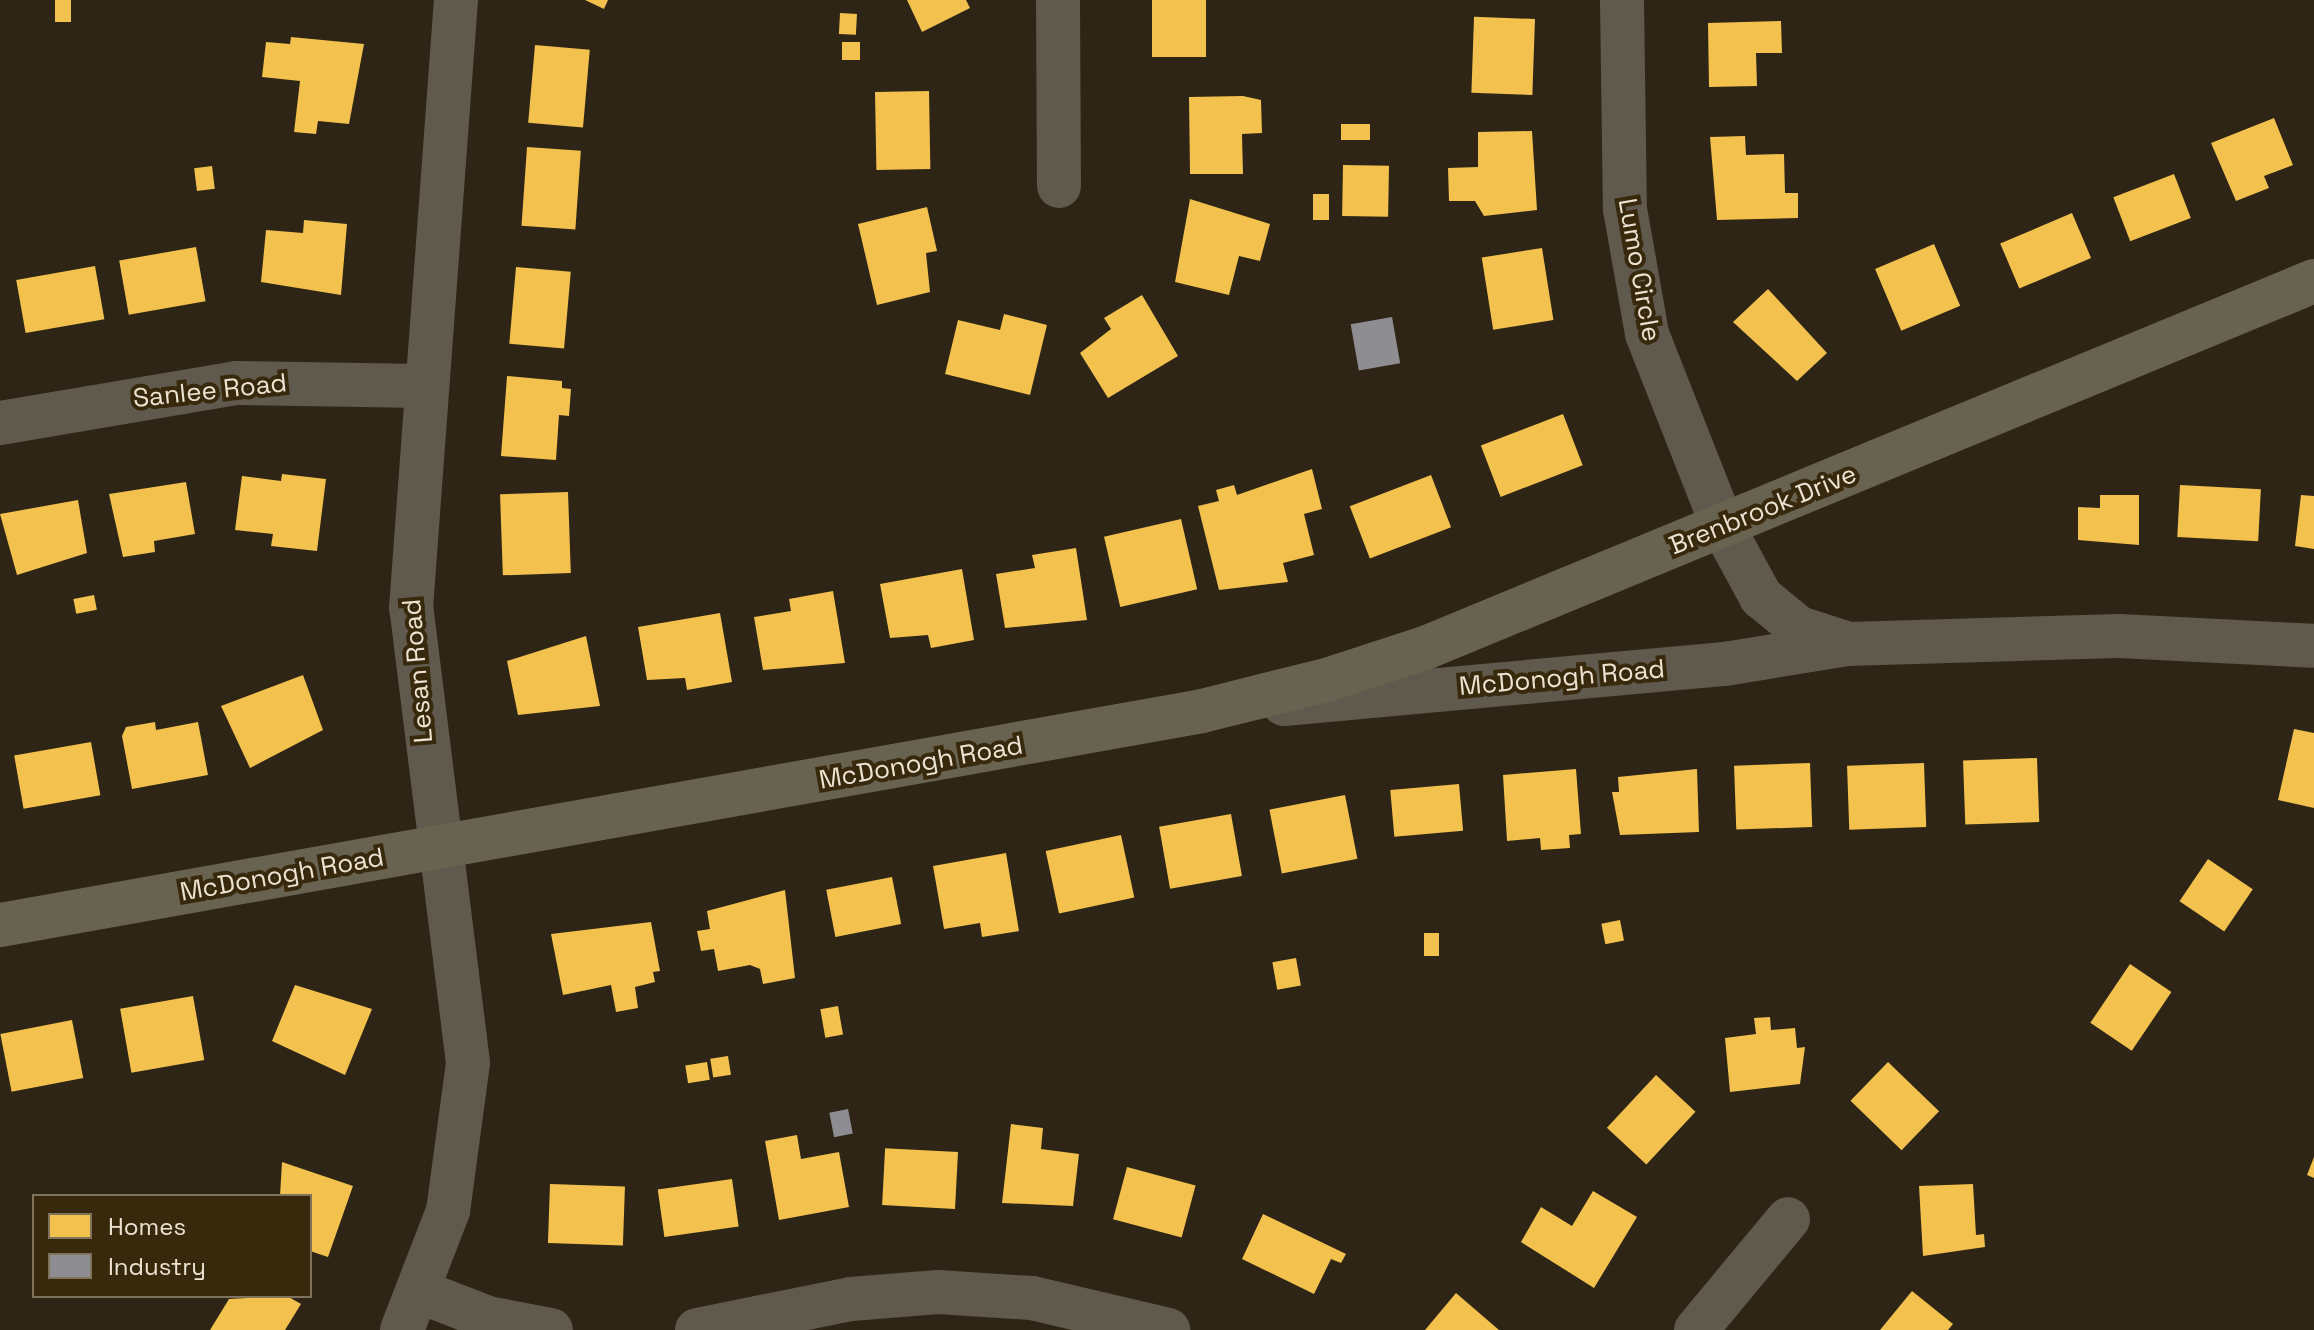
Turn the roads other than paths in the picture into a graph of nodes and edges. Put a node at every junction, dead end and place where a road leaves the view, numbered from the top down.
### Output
1 (456, 0) edge
2 (1058, 0) edge
3 (1622, 0) edge
4 (1059, 186) dead end
5 (2314, 281) edge
6 (423, 386) junction
7 (0, 423) edge
8 (1723, 527) junction
9 (1847, 644) junction
10 (2314, 646) edge
11 (1202, 711) junction
12 (438, 847) junction
13 (0, 925) edge
14 (1788, 1219) dead end
15 (411, 1311) edge
16 (551, 1330) edge
17 (697, 1330) edge
18 (1168, 1330) edge
19 (1696, 1330) edge

1 - 6 street, Lesan Road
2 - 4 street
3 - 8 street, Lumo Circle
5 - 8 main road, Brenbrook Drive
6 - 7 street, Sanlee Road
6 - 12 street, Lesan Road
8 - 9 street, McDonogh Road
8 - 11 main road, Brenbrook Drive
9 - 10 street, McDonogh Road
9 - 11 street, McDonogh Road
11 - 12 main road, McDonogh Road
12 - 13 main road, McDonogh Road
12 - 15 street, Lesan Road
14 - 19 street
15 - 16 street
17 - 18 street

